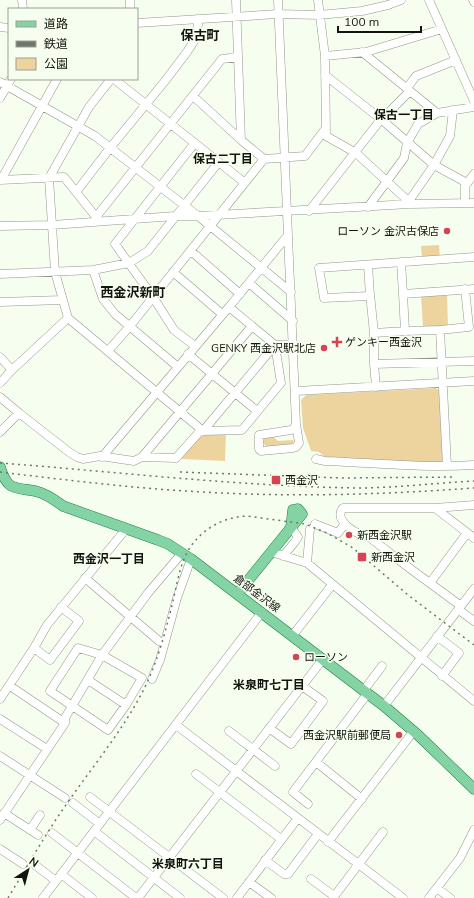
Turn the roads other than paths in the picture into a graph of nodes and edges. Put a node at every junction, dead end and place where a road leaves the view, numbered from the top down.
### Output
1 (236, 0) edge
2 (278, 0) edge
3 (318, 0) edge
4 (401, 0) edge
5 (429, 0) edge
6 (278, 14) junction
7 (319, 15) junction
8 (236, 17) junction
9 (197, 19) junction
10 (138, 23) edge
11 (442, 29) junction
12 (362, 52) junction
13 (325, 56) junction
14 (238, 57) junction
15 (456, 60) junction
16 (325, 75) junction
17 (56, 80) edge
18 (109, 80) edge
19 (115, 80) edge
20 (6, 82) edge
21 (408, 89) junction
22 (193, 96) junction
23 (0, 98) edge
24 (474, 101) edge
25 (146, 104) junction
26 (42, 105) junction
27 (474, 107) edge
28 (453, 110) junction
29 (437, 112) junction
30 (382, 120) junction
31 (170, 124) junction
32 (79, 126) junction
33 (326, 128) junction
34 (241, 140) junction
35 (407, 143) junction
36 (194, 144) junction
37 (110, 148) junction
38 (356, 153) junction
39 (284, 158) junction
40 (264, 159) junction
41 (218, 163) junction
42 (434, 165) junction
43 (135, 167) junction
44 (474, 174) edge
45 (50, 178) junction
46 (0, 180) edge
47 (386, 182) junction
48 (245, 183) junction
49 (467, 183) junction
50 (159, 187) junction
51 (76, 192) junction
52 (465, 203) junction
53 (474, 203) edge
54 (410, 204) junction
55 (184, 206) junction
56 (368, 207) junction
57 (309, 211) junction
58 (286, 212) junction
59 (220, 214) junction
60 (175, 216) junction
61 (198, 216) junction
62 (98, 219) junction
63 (134, 220) junction
64 (52, 225) junction
65 (0, 226) edge
66 (210, 226) junction
67 (288, 235) junction
68 (191, 251) junction
69 (474, 257) edge
70 (400, 262) junction
71 (129, 263) junction
72 (368, 265) junction
73 (261, 268) junction
74 (93, 270) junction
75 (55, 272) junction
76 (173, 272) junction
77 (0, 274) edge
78 (249, 283) junction
79 (470, 289) edge
80 (291, 292) junction
81 (240, 294) junction
82 (370, 294) junction
83 (403, 294) junction
84 (153, 297) junction
85 (62, 300) junction
86 (0, 302) edge
87 (229, 307) junction
88 (222, 314) junction
89 (68, 318) junction
90 (293, 321) junction
91 (130, 326) junction
92 (252, 326) junction
93 (472, 327) edge
94 (440, 330) junction
95 (405, 331) junction
96 (374, 333) junction
97 (294, 344) junction
98 (275, 345) junction
99 (195, 346) junction
100 (108, 351) junction
101 (188, 354) junction
102 (0, 357) edge
103 (474, 361) edge
104 (442, 362) junction
105 (374, 364) junction
106 (178, 367) junction
107 (12, 370) junction
108 (212, 373) junction
109 (474, 381) edge
110 (0, 383) edge
111 (444, 384) junction
112 (376, 387) junction
113 (296, 391) junction
114 (235, 392) junction
115 (157, 393) junction
116 (0, 397) edge
117 (257, 411) junction
118 (19, 412) junction
119 (180, 412) junction
120 (294, 427) junction
121 (202, 431) junction
122 (0, 432) edge
123 (102, 457) junction
124 (142, 457) junction
125 (316, 459) dead end
126 (474, 465) edge
127 (447, 466) junction
128 (0, 467) edge
129 (4, 485) edge
130 (474, 505) edge
131 (435, 508) junction
132 (344, 525) junction
133 (291, 527) joint
134 (126, 529) junction
135 (471, 535) edge
136 (271, 552) junction
137 (182, 553) junction
138 (283, 556) junction
139 (191, 559) junction
140 (307, 563) junction
141 (85, 578) junction
142 (430, 583) junction
143 (332, 585) junction
144 (474, 589) edge
145 (238, 593) junction
146 (61, 607) junction
147 (460, 608) junction
148 (262, 612) junction
149 (130, 616) junction
150 (474, 622) edge
151 (293, 636) junction
152 (437, 636) junction
153 (159, 641) dead end
154 (34, 648) junction
155 (102, 655) junction
156 (420, 658) junction
157 (323, 659) junction
158 (382, 666) dead end
159 (442, 676) junction
160 (152, 679) dead end
161 (88, 680) junction
162 (10, 686) junction
163 (302, 686) junction
164 (366, 692) junction
165 (0, 699) edge
166 (474, 701) edge
167 (126, 705) junction
168 (384, 706) junction
169 (72, 707) junction
170 (0, 719) edge
171 (65, 723) junction
172 (176, 725) junction
173 (269, 728) junction
174 (229, 731) dead end
175 (413, 732) junction
176 (253, 749) junction
177 (47, 750) junction
178 (0, 756) edge
179 (316, 762) junction
180 (275, 766) dead end
181 (236, 770) junction
182 (196, 774) dead end
183 (30, 776) junction
184 (474, 789) edge
185 (220, 791) junction
186 (90, 797) dead end
187 (65, 798) dead end
188 (362, 799) junction
189 (73, 803) dead end
190 (308, 804) dead end
191 (110, 811) junction
192 (2, 815) edge
193 (40, 815) dead end
194 (298, 818) junction
195 (100, 824) junction
196 (30, 830) junction
197 (474, 830) edge
198 (94, 832) junction
199 (383, 832) dead end
200 (52, 834) dead end
201 (318, 834) junction
202 (38, 835) dead end
203 (281, 839) junction
204 (328, 842) junction
205 (0, 849) edge
206 (77, 853) junction
207 (169, 857) junction
208 (265, 860) junction
209 (23, 864) dead end
210 (358, 864) junction
211 (35, 865) dead end
212 (59, 877) junction
213 (154, 878) junction
214 (311, 879) dead end
215 (249, 882) junction
216 (437, 888) junction
217 (44, 897) edge
218 (333, 897) edge
219 (92, 898) edge
220 (137, 898) edge
221 (180, 898) edge
222 (224, 898) edge
223 (237, 898) edge
224 (271, 898) edge
225 (403, 898) edge
226 (429, 898) edge
227 (450, 898) edge

1 - 8 street
2 - 6 street
3 - 7 street
4 - 7 street
5 - 11 street
6 - 7 street
6 - 8 street
6 - 39 street
7 - 13 street
8 - 9 street
8 - 14 street
9 - 10 street
9 - 25 street
11 - 12 street
11 - 15 street
12 - 13 street
12 - 21 street
13 - 16 street
14 - 22 street
14 - 34 street
15 - 21 street
15 - 24 street
16 - 30 street
16 - 33 street
17 - 26 street
18 - 32 street
19 - 25 street
20 - 23 street
20 - 26 street
21 - 29 street
21 - 30 street
22 - 31 street
22 - 34 street
25 - 31 street
25 - 37 street
26 - 32 street
26 - 46 street
27 - 28 street
28 - 29 street
28 - 42 street
29 - 35 street
30 - 35 street
30 - 38 street
31 - 36 street
31 - 43 street
32 - 37 street
32 - 45 street
33 - 38 street
33 - 39 street
34 - 40 street
35 - 42 street
35 - 47 street
36 - 41 street
36 - 50 street
37 - 43 street
37 - 51 street
38 - 47 street
38 - 57 street
39 - 40 street
39 - 58 street
40 - 48 street
41 - 48 street
41 - 55 street
42 - 49 street
42 - 54 street
43 - 50 street
43 - 62 street
44 - 49 street
45 - 46 street
45 - 51 street
45 - 64 street
47 - 54 street
47 - 56 street
48 - 59 street
49 - 52 street
50 - 55 street
50 - 63 street
51 - 62 street
52 - 53 street
52 - 54 street
54 - 56 street
55 - 60 street
55 - 61 street
56 - 57 street
57 - 58 street
58 - 59 street
58 - 67 street
59 - 61 street
59 - 66 street
60 - 61 street
60 - 63 street
60 - 71 street
61 - 66 street
62 - 63 street
62 - 64 street
63 - 71 street
64 - 65 street
64 - 75 street
66 - 68 street
66 - 73 street
67 - 73 street
67 - 80 street
68 - 76 street
68 - 81 street
69 - 70 street
70 - 72 street
70 - 83 street
71 - 74 street
71 - 84 street
72 - 82 street
72 - 82 street
73 - 78 street
73 - 80 street
74 - 75 street
74 - 91 street
75 - 77 street
75 - 85 street
76 - 84 street
76 - 88 street
78 - 81 street
78 - 90 street
79 - 83 street
79 - 93 street
80 - 90 street
81 - 87 street
82 - 96 street
83 - 95 street
84 - 91 street
84 - 99 street
85 - 86 street
85 - 89 street
87 - 88 street
87 - 92 street
88 - 99 street
89 - 100 street
89 - 107 street
90 - 97 street
91 - 100 street
91 - 106 street
92 - 98 street
92 - 108 street
93 - 94 street
94 - 95 street
94 - 104 street
95 - 96 street
96 - 105 street
97 - 98 street
97 - 113 street
98 - 114 street
98 - 117 street
99 - 101 street
100 - 115 street
101 - 106 street
101 - 108 street
102 - 107 street
103 - 104 street
104 - 105 street
104 - 111 street
105 - 112 street
106 - 115 street
107 - 110 street
108 - 114 street
108 - 119 street
109 - 111 street
111 - 112 street
111 - 127 street
112 - 113 street
113 - 120 street
114 - 117 street
114 - 121 street
115 - 119 street
115 - 123 street
116 - 118 street
117 - 121 street
118 - 122 street
118 - 123 street
119 - 121 street
119 - 124 street
120 - 120 street
121 - 124 street
123 - 124 street
125 - 127 street
126 - 127 street
128 - 129 main road, 倉部金沢線
129 - 134 main road, 倉部金沢線
130 - 131 street
131 - 132 street
131 - 135 street
132 - 140 street
132 - 142 street
133 - 136 main road
133 - 138 street
134 - 137 main road, 倉部金沢線
134 - 141 street
135 - 142 street
136 - 138 street
136 - 145 main road
137 - 139 main road, 倉部金沢線
137 - 149 street
138 - 140 street
139 - 145 main road, 倉部金沢線
139 - 160 street
140 - 143 street
141 - 146 street
141 - 149 street
142 - 147 street
143 - 151 street
143 - 156 street
144 - 147 street
145 - 148 main road, 倉部金沢線
146 - 154 street
146 - 154 street
147 - 150 street
147 - 152 street
148 - 151 main road, 倉部金沢線
148 - 172 street
149 - 153 street
149 - 155 street
151 - 157 main road, 倉部金沢線
152 - 156 street
152 - 159 street
154 - 162 street
155 - 161 street
155 - 167 street
155 - 169 street
156 - 159 street
156 - 168 street
157 - 163 street
157 - 164 main road, 倉部金沢線
158 - 164 street
159 - 166 street
161 - 167 street
161 - 169 street
162 - 165 street
162 - 171 street
163 - 173 street
163 - 173 street
164 - 168 main road, 倉部金沢線
164 - 179 street
167 - 169 street
168 - 175 main road, 倉部金沢線
169 - 171 street
170 - 177 street
171 - 177 street
172 - 181 street
172 - 191 street
173 - 176 street
174 - 176 street
175 - 184 main road, 倉部金沢線
175 - 188 street
176 - 180 street
176 - 181 street
177 - 183 street
178 - 183 street
179 - 188 street
179 - 190 street
181 - 185 street
181 - 194 street
182 - 185 street
183 - 187 street
183 - 192 street
185 - 203 street
185 - 207 street
186 - 191 street
188 - 204 street
189 - 195 street
191 - 195 street
191 - 207 street
192 - 196 street
193 - 196 street
194 - 201 street
194 - 203 street
195 - 198 street
196 - 202 street
197 - 216 street
198 - 206 street
198 - 213 street
199 - 210 street
200 - 206 street
201 - 204 street
201 - 208 street
203 - 208 street
204 - 210 street
205 - 209 street
206 - 212 street
206 - 220 street
207 - 213 street
207 - 222 street
208 - 215 street
210 - 218 street
210 - 225 street
211 - 212 street
212 - 217 street
212 - 219 street
213 - 220 street
213 - 221 street
214 - 218 street
215 - 223 street
215 - 224 street
216 - 226 street
216 - 227 street

